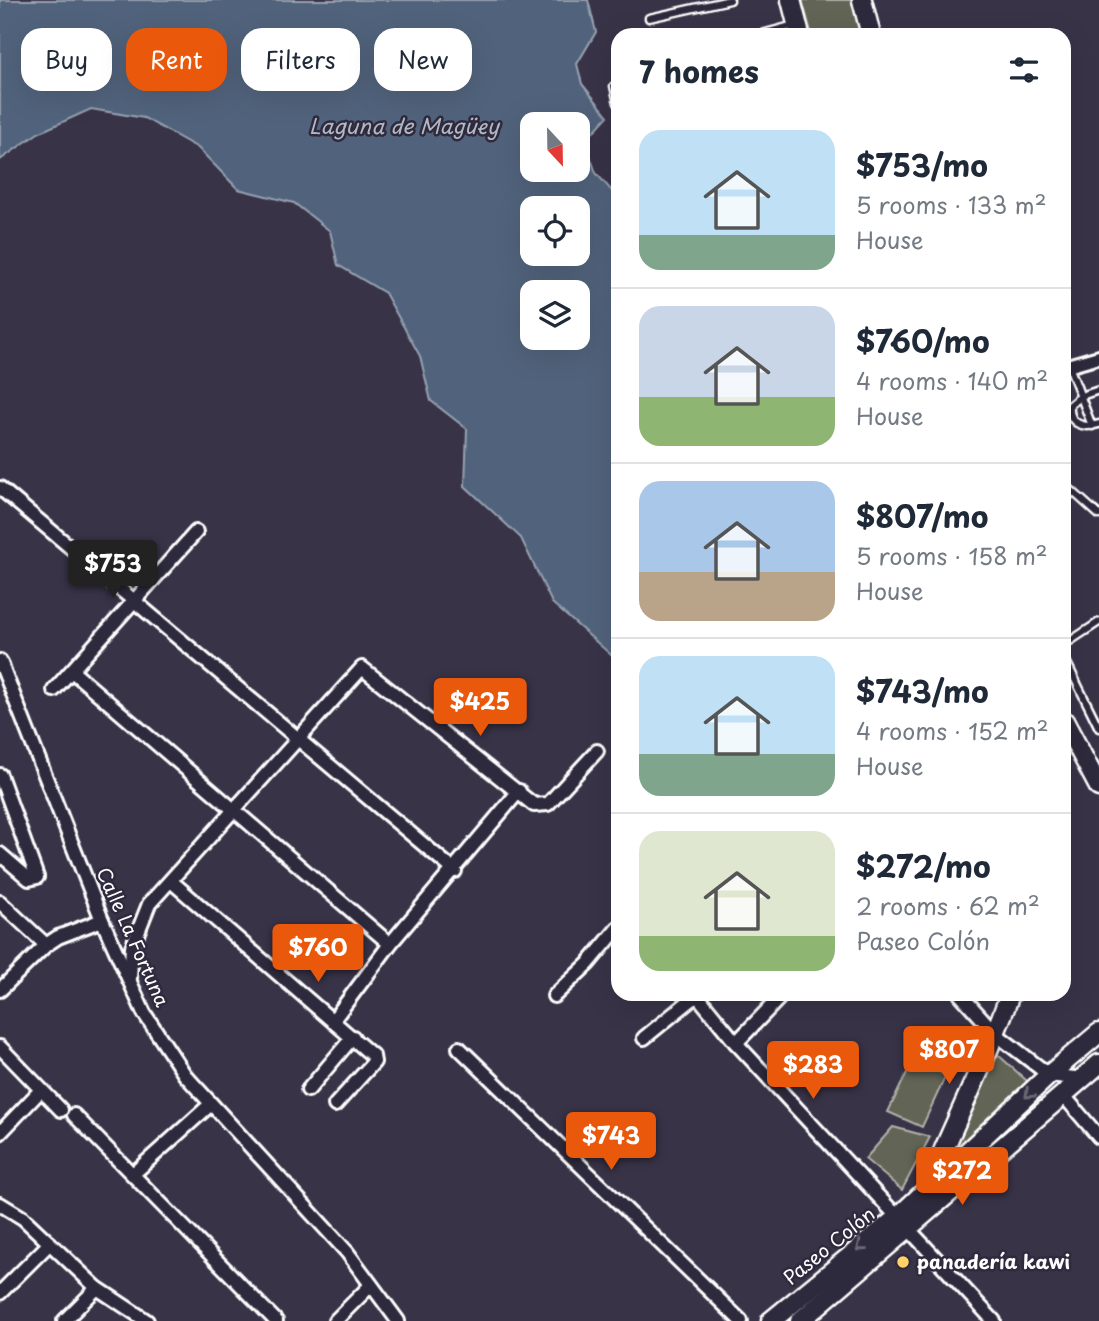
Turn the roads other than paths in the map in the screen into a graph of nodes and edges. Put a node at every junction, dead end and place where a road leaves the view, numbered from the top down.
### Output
1 (730, 0) edge
2 (791, 0) edge
3 (862, 0) edge
4 (649, 18) dead end
5 (798, 28) edge
6 (869, 28) edge
7 (1099, 357) edge
8 (1071, 365) edge
9 (1071, 375) edge
10 (1099, 390) edge
11 (1081, 396) junction
12 (1071, 404) edge
13 (1071, 420) edge
14 (1096, 425) edge
15 (0, 488) edge
16 (1071, 490) edge
17 (1099, 515) edge
18 (196, 532) dead end
19 (135, 601) junction
20 (1099, 622) edge
21 (1071, 640) edge
22 (0, 662) edge
23 (1071, 671) edge
24 (73, 672) junction
25 (54, 690) dead end
26 (1099, 728) edge
27 (1071, 733) edge
28 (299, 738) junction
29 (597, 751) dead end
30 (1, 777) edge
31 (1097, 778) edge
32 (519, 791) junction
33 (233, 812) junction
34 (0, 854) edge
35 (455, 871) junction
36 (171, 881) junction
37 (0, 902) edge
38 (102, 920) junction
39 (611, 936) edge
40 (390, 944) junction
41 (46, 945) junction
42 (129, 983) junction
43 (0, 990) edge
44 (554, 996) dead end
45 (690, 1001) edge
46 (702, 1001) edge
47 (776, 1001) edge
48 (966, 1001) edge
49 (1008, 1001) edge
50 (334, 1019) junction
51 (1099, 1033) edge
52 (996, 1034) junction
53 (353, 1037) junction
54 (644, 1038) dead end
55 (736, 1043) junction
56 (0, 1047) edge
57 (459, 1048) dead end
58 (1099, 1065) edge
59 (1049, 1075) junction
60 (1083, 1079) junction
61 (41, 1090) junction
62 (308, 1090) dead end
63 (1064, 1096) junction
64 (211, 1104) junction
65 (335, 1105) dead end
66 (61, 1110) dead end
67 (74, 1115) dead end
68 (0, 1133) edge
69 (1099, 1137) edge
70 (133, 1174) junction
71 (925, 1193) junction
72 (0, 1204) edge
73 (903, 1222) junction
74 (50, 1243) junction
75 (371, 1285) junction
76 (97, 1288) junction
77 (0, 1293) edge
78 (64, 1321) edge
79 (147, 1321) edge
80 (276, 1321) edge
81 (335, 1321) edge
82 (398, 1321) edge
83 (741, 1321) edge
84 (771, 1321) edge
85 (800, 1321) edge
86 (994, 1321) edge

1 - 4 lane
2 - 5 main road
3 - 6 main road
7 - 8 street
9 - 11 lane
10 - 11 lane
11 - 12 lane
11 - 14 lane
13 - 14 lane
15 - 19 street
16 - 17 lane
18 - 19 street
19 - 24 street
19 - 28 street
20 - 21 lane
22 - 38 street, Calle La Fortuna
23 - 26 lane
24 - 25 street
24 - 33 street
27 - 31 main road
28 - 32 street
28 - 33 street
28 - 35 street
29 - 32 street
30 - 34 street
32 - 35 street
33 - 36 street
33 - 40 street
35 - 40 street
36 - 42 street
36 - 50 street
37 - 41 street
38 - 41 street
38 - 42 street, Calle La Fortuna
39 - 44 street
40 - 50 street
41 - 43 street
42 - 64 street, Calle La Fortuna
45 - 54 street
46 - 55 street
47 - 55 street
48 - 52 street
49 - 52 main road
50 - 53 street
51 - 59 main road, Paseo Colón
52 - 59 street
52 - 71 main road
53 - 62 street
53 - 65 street
55 - 73 street
56 - 61 street
57 - 83 street
58 - 60 main road, Paseo Colón
59 - 60 street
59 -> 71 main road, Paseo Colón
60 - 63 main road, Paseo Colón
61 - 66 street
61 - 68 street
63 - 69 street
63 - 73 main road, Paseo Colón
64 - 70 street
64 - 75 street, Calle La Fortuna
67 - 70 street
70 - 80 street
71 - 73 main road, Paseo Colón
72 - 74 street
73 -> 84 main road, Paseo Colón
73 - 85 main road, Paseo Colón
73 - 86 street
74 - 76 street
74 - 77 street
75 - 81 street
75 - 82 street, Calle La Fortuna
76 - 78 street
76 - 79 street

